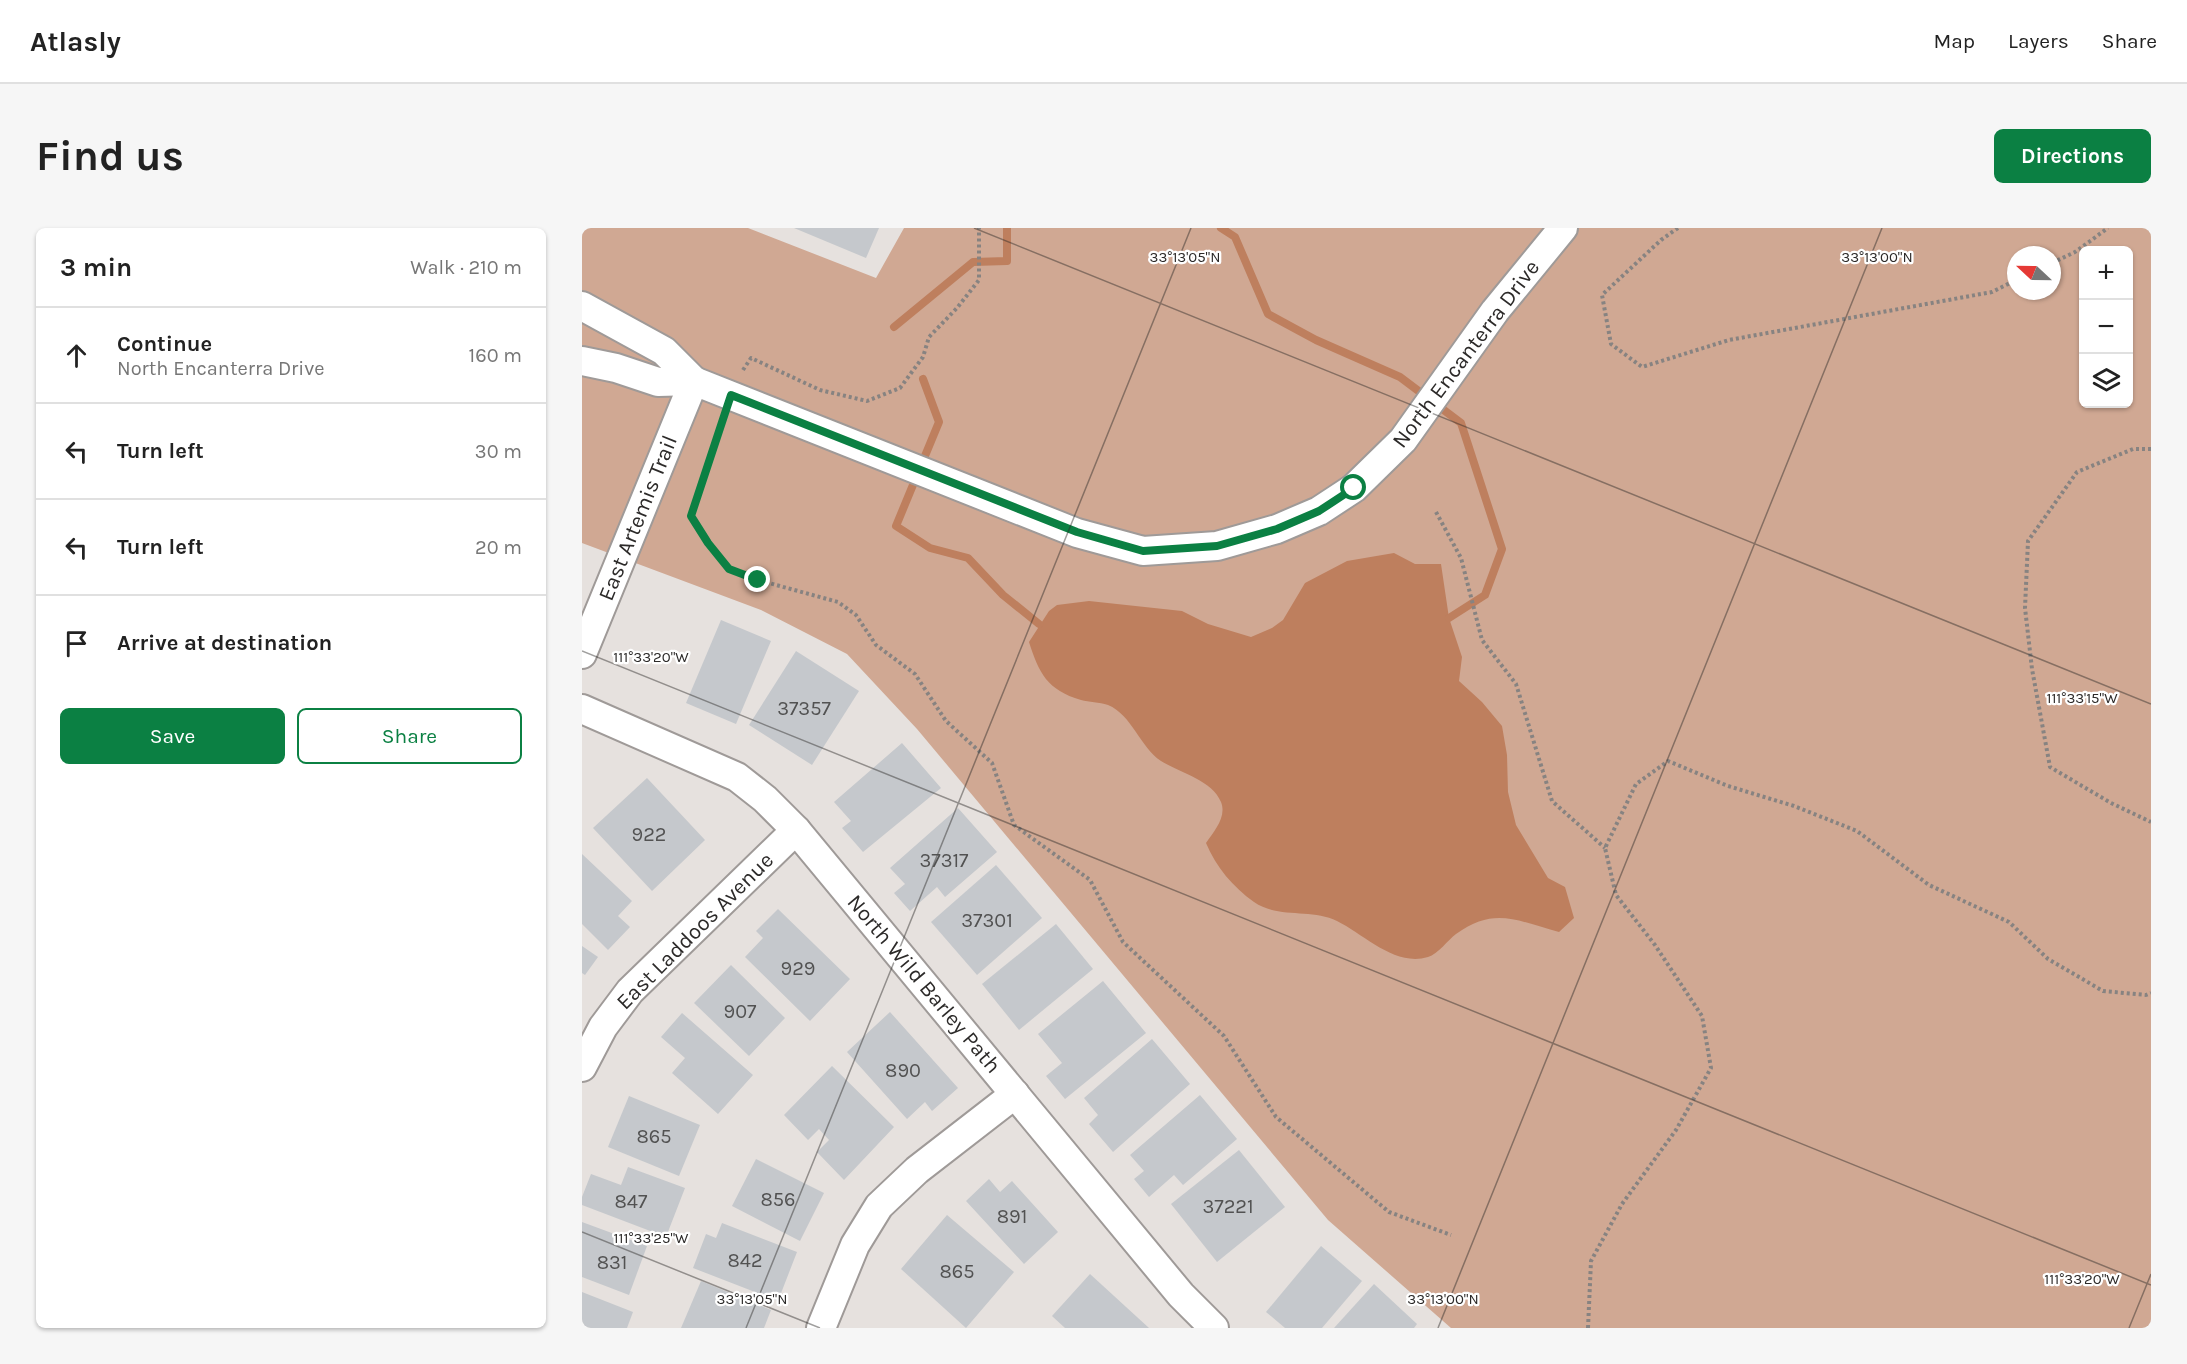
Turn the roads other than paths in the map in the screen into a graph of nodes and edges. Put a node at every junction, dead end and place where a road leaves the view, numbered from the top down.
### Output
1 (1563, 228) edge
2 (582, 306) edge
3 (582, 361) edge
4 (694, 381) junction
5 (582, 654) edge
6 (582, 709) edge
7 (796, 830) junction
8 (582, 1067) edge
9 (1015, 1094) junction
10 (821, 1328) edge
11 (1214, 1328) edge

1 - 4 street, North Encanterra Drive
2 - 4 street, North Encanterra Drive
3 - 4 street, North Encanterra Drive
4 - 5 street, East Artemis Trail
6 - 7 street, North Wild Barley Path
7 - 8 street, East Laddoos Avenue
7 - 9 street, North Wild Barley Path
9 - 10 street
9 - 11 street, North Wild Barley Path

